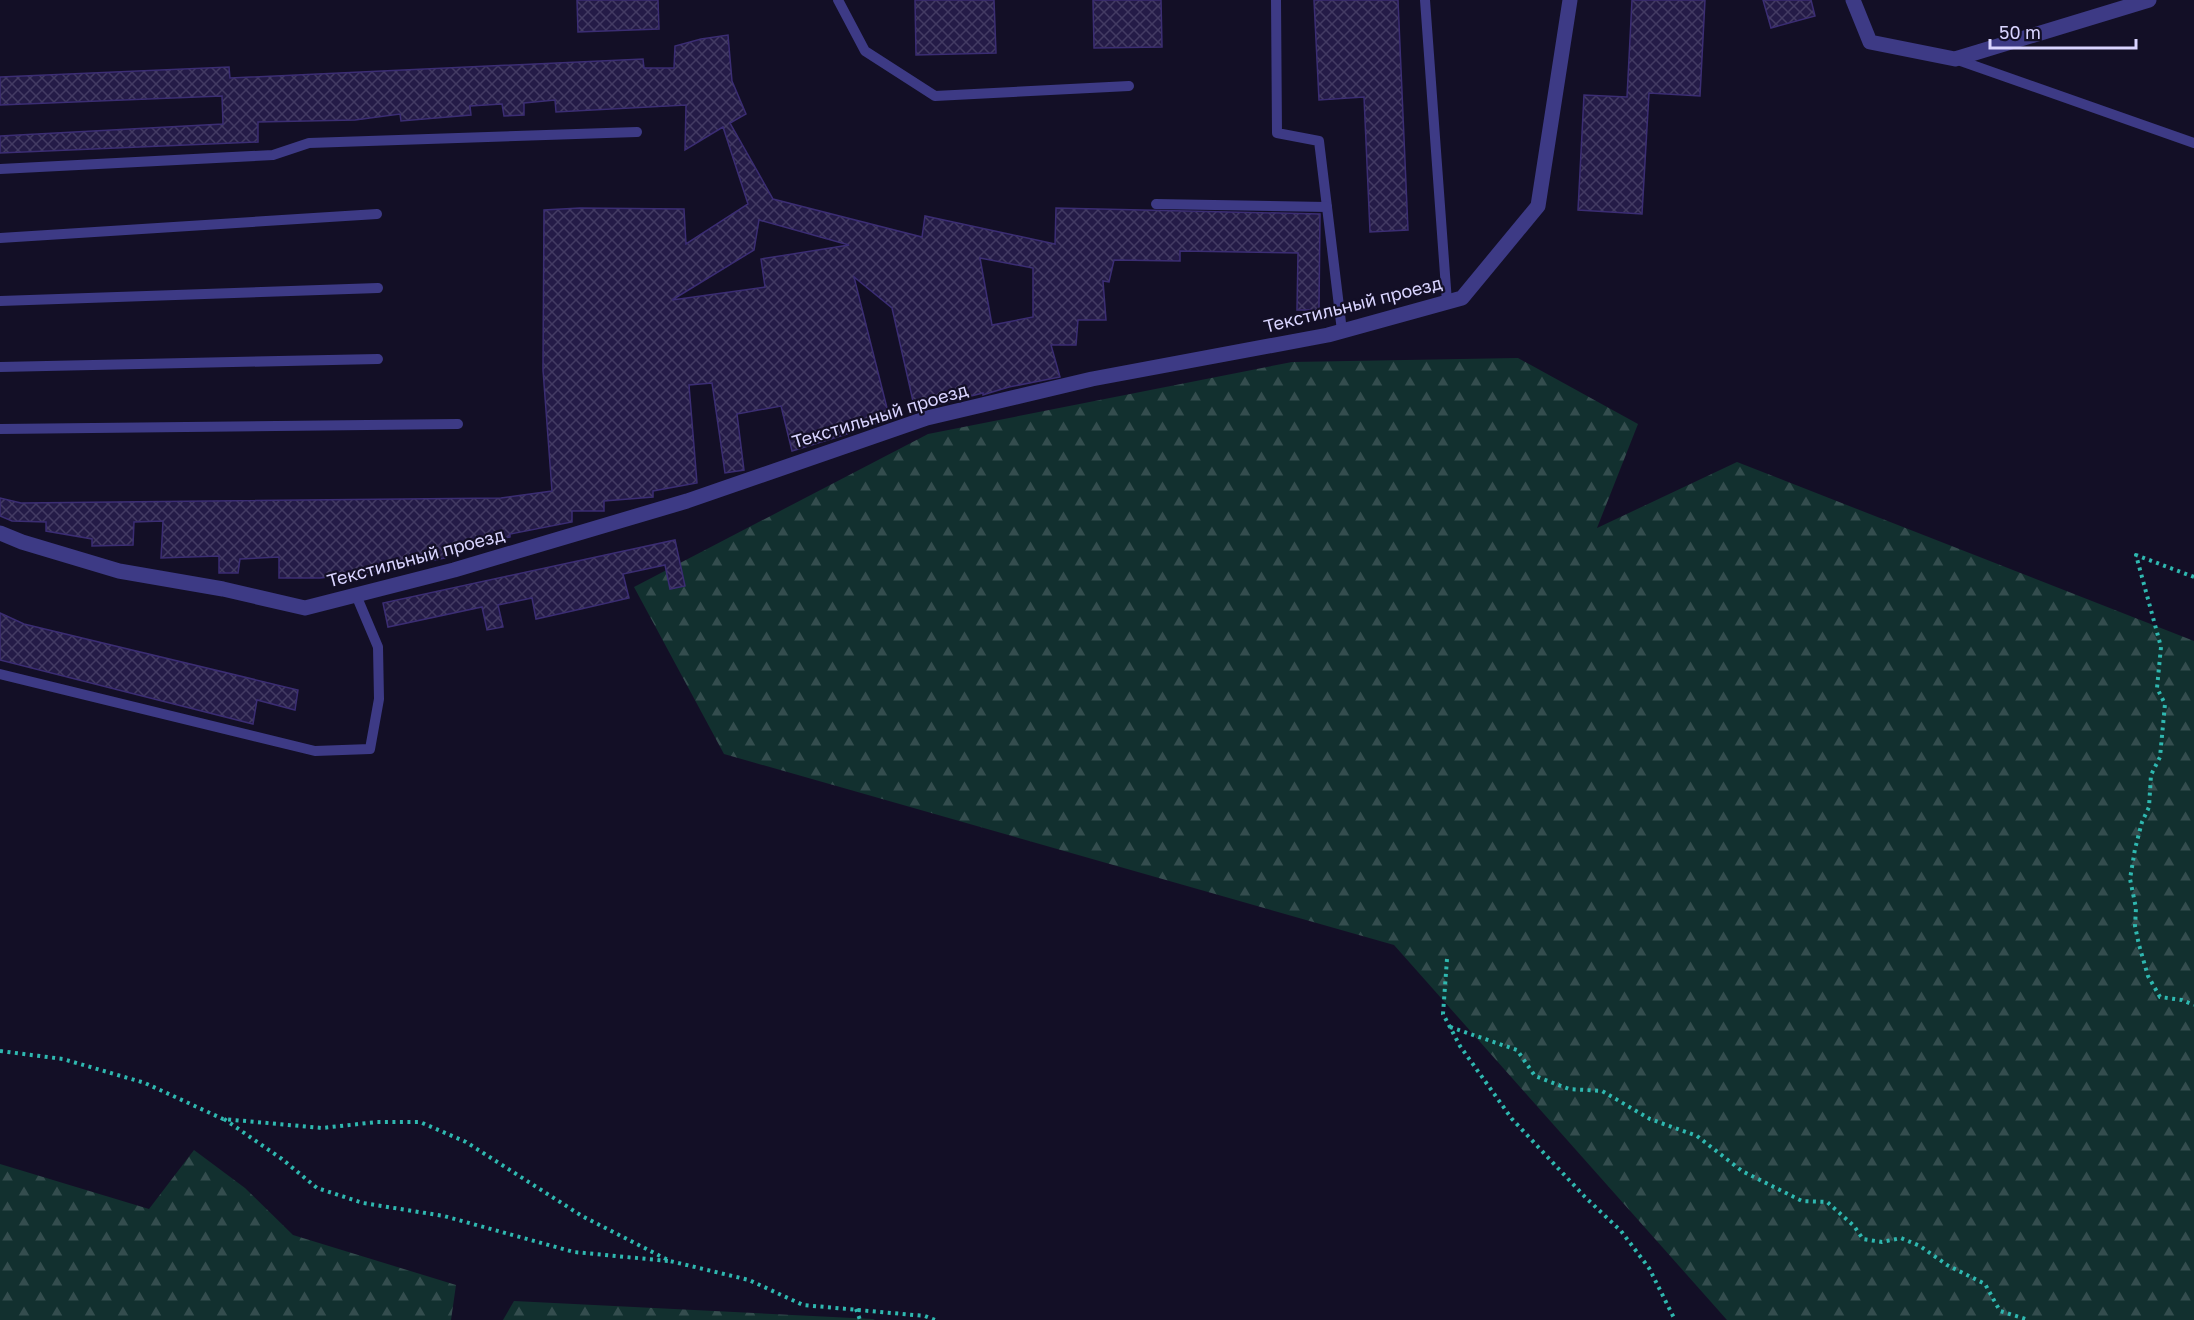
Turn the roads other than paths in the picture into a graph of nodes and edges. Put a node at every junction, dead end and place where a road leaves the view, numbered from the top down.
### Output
1 (838, 0) edge
2 (1276, 0) edge
3 (1425, 0) edge
4 (1570, 0) edge
5 (1853, 0) edge
6 (2149, 0) edge
7 (1955, 59) junction
8 (1128, 86) dead end
9 (638, 132) dead end
10 (2194, 143) edge
11 (0, 169) edge
12 (1156, 204) dead end
13 (1326, 207) junction
14 (377, 214) dead end
15 (0, 238) edge
16 (378, 288) dead end
17 (0, 301) edge
18 (1447, 302) junction
19 (1341, 331) junction
20 (378, 359) dead end
21 (0, 367) edge
22 (458, 424) dead end
23 (0, 429) edge
24 (0, 533) edge
25 (356, 595) junction
26 (0, 674) edge

1 - 8 lane
2 - 13 lane
3 - 18 lane
4 - 18 street, Текстильный проезд
5 - 7 street
6 - 7 street
7 - 10 lane
9 - 11 lane
12 - 13 lane
13 - 19 lane
14 - 15 lane
16 - 17 lane
18 - 19 street, Текстильный проезд
19 - 25 street, Текстильный проезд
20 - 21 lane
22 - 23 lane
24 - 25 street, Текстильный проезд
25 - 26 lane

